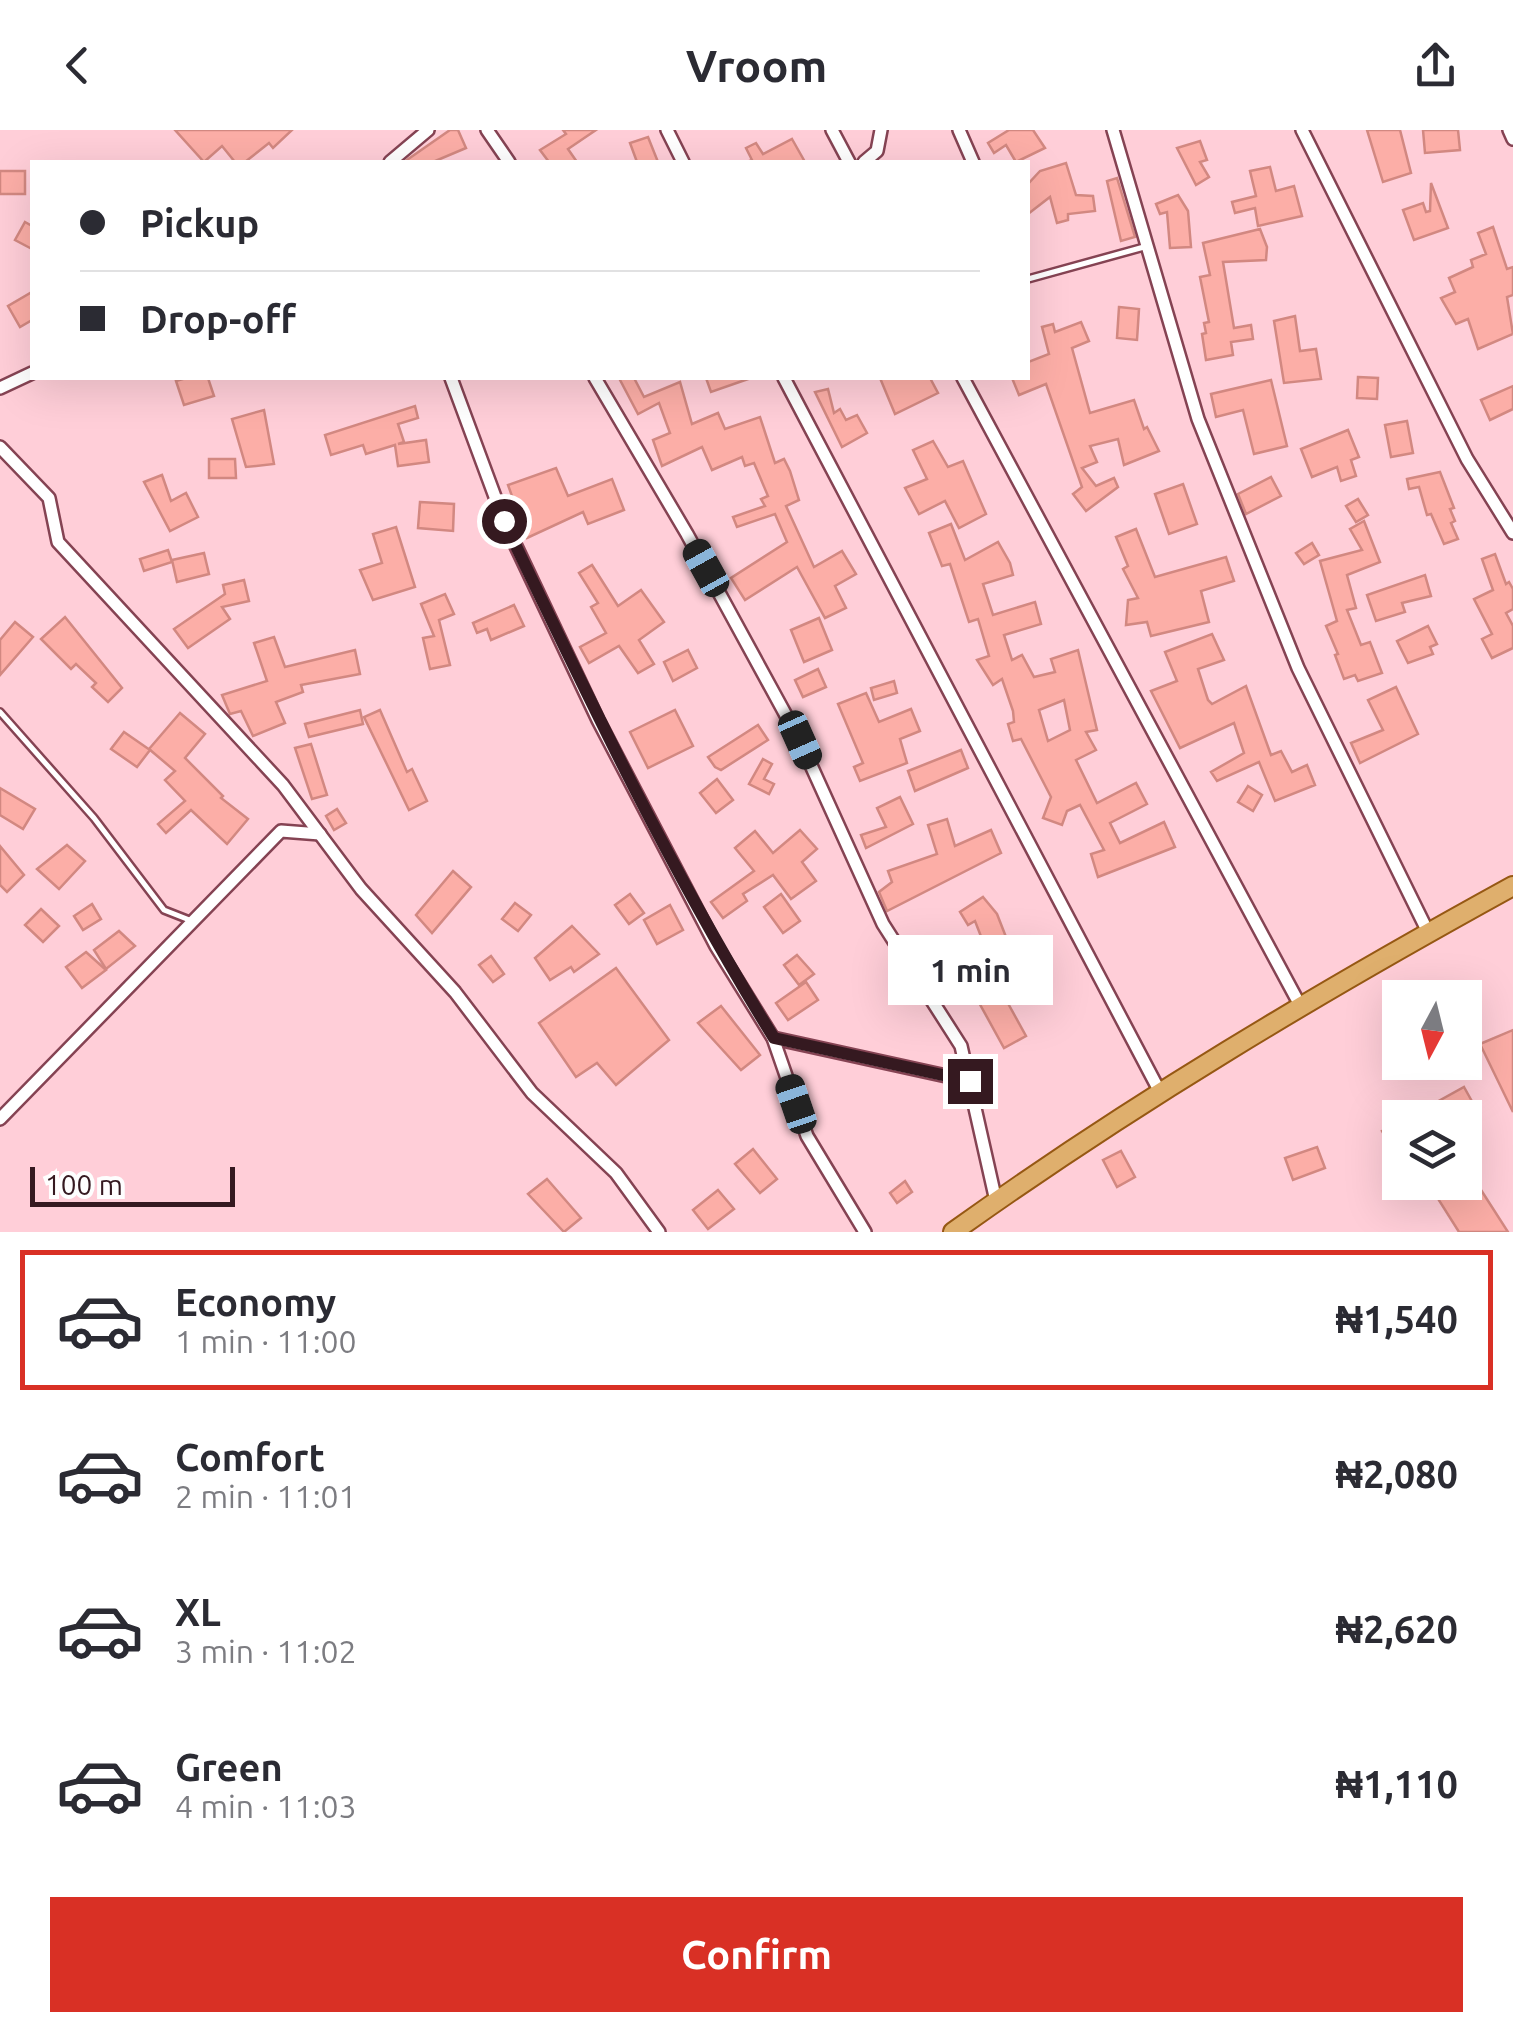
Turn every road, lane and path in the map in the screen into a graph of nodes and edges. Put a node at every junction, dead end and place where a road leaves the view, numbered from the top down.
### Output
1 (428, 130) edge
2 (486, 130) edge
3 (667, 130) edge
4 (832, 130) edge
5 (881, 130) edge
6 (959, 130) edge
7 (1114, 130) edge
8 (1302, 130) edge
9 (1509, 130) edge
10 (1513, 139) edge
11 (392, 160) edge
12 (508, 160) edge
13 (682, 160) edge
14 (848, 160) edge
15 (866, 160) edge
16 (972, 160) edge
17 (1147, 246) junction
18 (1030, 278) edge
19 (30, 375) edge
20 (452, 380) edge
21 (596, 380) edge
22 (785, 380) edge
23 (964, 380) edge
24 (0, 388) edge
25 (0, 447) edge
26 (1513, 534) edge
27 (0, 712) edge
28 (320, 834) junction
29 (1513, 886) edge
30 (194, 922) junction
31 (1428, 932) junction
32 (1301, 1007) junction
33 (774, 1038) junction
34 (970, 1081) junction
35 (1160, 1092) junction
36 (0, 1119) edge
37 (996, 1201) junction
38 (658, 1232) edge
39 (864, 1232) edge
40 (953, 1232) edge

1 - 11 street
2 - 12 street
3 - 13 street
4 - 14 street
5 - 15 street
6 - 16 street
7 - 17 street
8 - 26 street
9 - 10 street
17 - 18 lane
17 - 31 street
19 - 24 street
20 - 33 street
21 - 34 street
22 - 35 street
23 - 32 street
25 - 28 street
27 - 30 lane
28 - 30 street
28 - 38 street
29 - 31 main road
30 - 36 street
31 - 32 main road
32 - 35 main road
33 - 34 street
33 - 39 street
34 - 37 street
35 - 37 main road
37 - 40 main road

